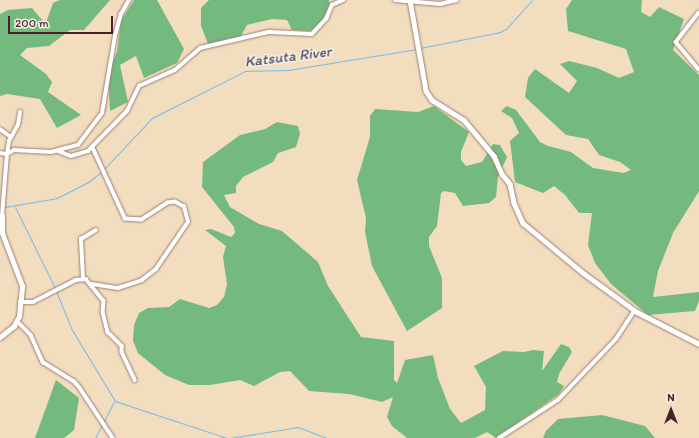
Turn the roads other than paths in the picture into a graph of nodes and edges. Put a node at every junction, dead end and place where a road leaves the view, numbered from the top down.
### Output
1 (129, 0) edge
2 (343, 0) edge
3 (395, 0) edge
4 (457, 0) edge
5 (410, 1) edge
6 (699, 13) edge
7 (699, 69) edge
8 (20, 112) dead end
9 (0, 129) edge
10 (11, 137) junction
11 (92, 146) junction
12 (58, 151) junction
13 (0, 153) edge
14 (7, 154) junction
15 (2, 216) joint
16 (96, 230) dead end
17 (2, 242) edge
18 (83, 279) junction
19 (92, 284) junction
20 (20, 302) junction
21 (634, 311) junction
22 (17, 321) junction
23 (0, 337) edge
24 (699, 344) edge
25 (135, 380) dead end
26 (113, 438) edge
27 (499, 438) edge

1 - 12 street
2 - 11 street
3 - 5 street
4 - 5 street
5 - 21 street
6 - 7 street
8 - 10 street
9 - 10 street
10 - 14 street
11 - 12 street
11 - 19 street
12 - 14 street
13 - 14 street
14 - 15 street
15 - 17 street
16 - 18 street
17 - 20 street
18 - 19 street
18 - 20 street
19 - 25 street
20 - 22 street
21 - 24 street
21 - 27 street
22 - 23 street
22 - 26 street

